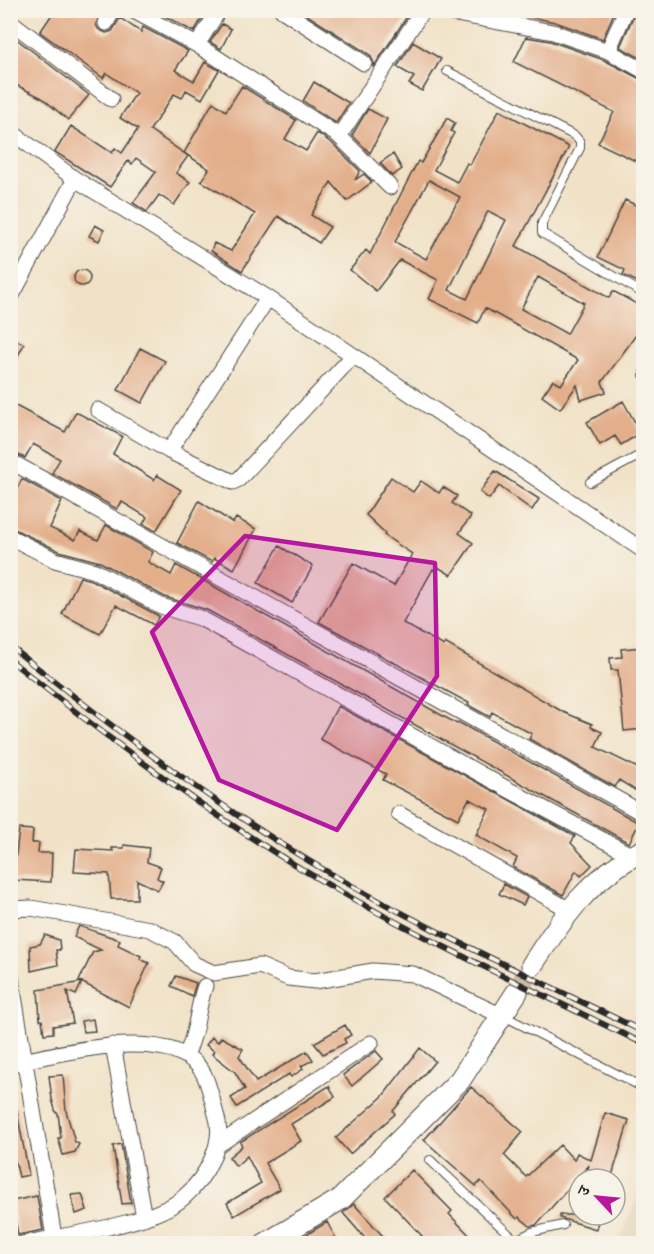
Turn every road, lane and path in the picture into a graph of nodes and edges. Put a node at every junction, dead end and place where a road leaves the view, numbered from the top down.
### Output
1 (132, 10) edge
2 (219, 10) edge
3 (282, 10) edge
4 (423, 10) edge
5 (435, 10) edge
6 (626, 10) edge
7 (10, 21) edge
8 (197, 45) junction
9 (608, 51) junction
10 (364, 63) dead end
11 (447, 70) dead end
12 (644, 71) edge
13 (111, 99) dead end
14 (10, 131) edge
15 (339, 136) junction
16 (75, 179) junction
17 (390, 187) dead end
18 (644, 294) edge
19 (268, 298) junction
20 (10, 299) edge
21 (353, 356) junction
22 (98, 410) dead end
23 (169, 451) junction
24 (644, 453) edge
25 (11, 463) edge
26 (590, 482) dead end
27 (10, 537) edge
28 (644, 551) edge
29 (399, 814) dead end
30 (644, 814) edge
31 (638, 853) edge
32 (10, 909) edge
33 (568, 909) junction
34 (532, 965) tunnel mouth
35 (10, 972) edge
36 (205, 986) dead end
37 (517, 992) tunnel mouth
38 (502, 1016) junction
39 (371, 1043) dead end
40 (113, 1045) junction
41 (186, 1055) junction
42 (18, 1062) edge
43 (644, 1088) edge
44 (218, 1145) junction
45 (430, 1160) dead end
46 (144, 1218) junction
47 (563, 1225) dead end
48 (54, 1237) junction
49 (511, 1241) edge
50 (22, 1244) edge
51 (265, 1244) edge

1 - 8 street
2 - 8 street
3 - 10 street
4 - 15 street
5 - 9 street
6 - 9 street
7 - 13 street
8 - 15 street
9 - 12 street
11 - 18 lane
14 - 16 street
15 - 17 street
16 - 19 street
16 - 20 street
19 - 21 street
19 - 23 street
21 - 23 street
21 - 28 street
22 - 23 street
24 - 26 lane
25 - 30 street
27 - 31 street
29 - 33 street
31 - 33 street
32 - 38 street
33 - 34 street
35 - 42 street
36 - 41 street
37 - 38 street
38 - 43 lane
38 - 51 street
39 - 44 street
40 - 41 street
40 - 42 street
40 - 46 street
41 - 44 street
42 - 48 street
44 - 46 street
45 - 49 lane
46 - 48 street
47 - 49 lane
48 - 50 street

